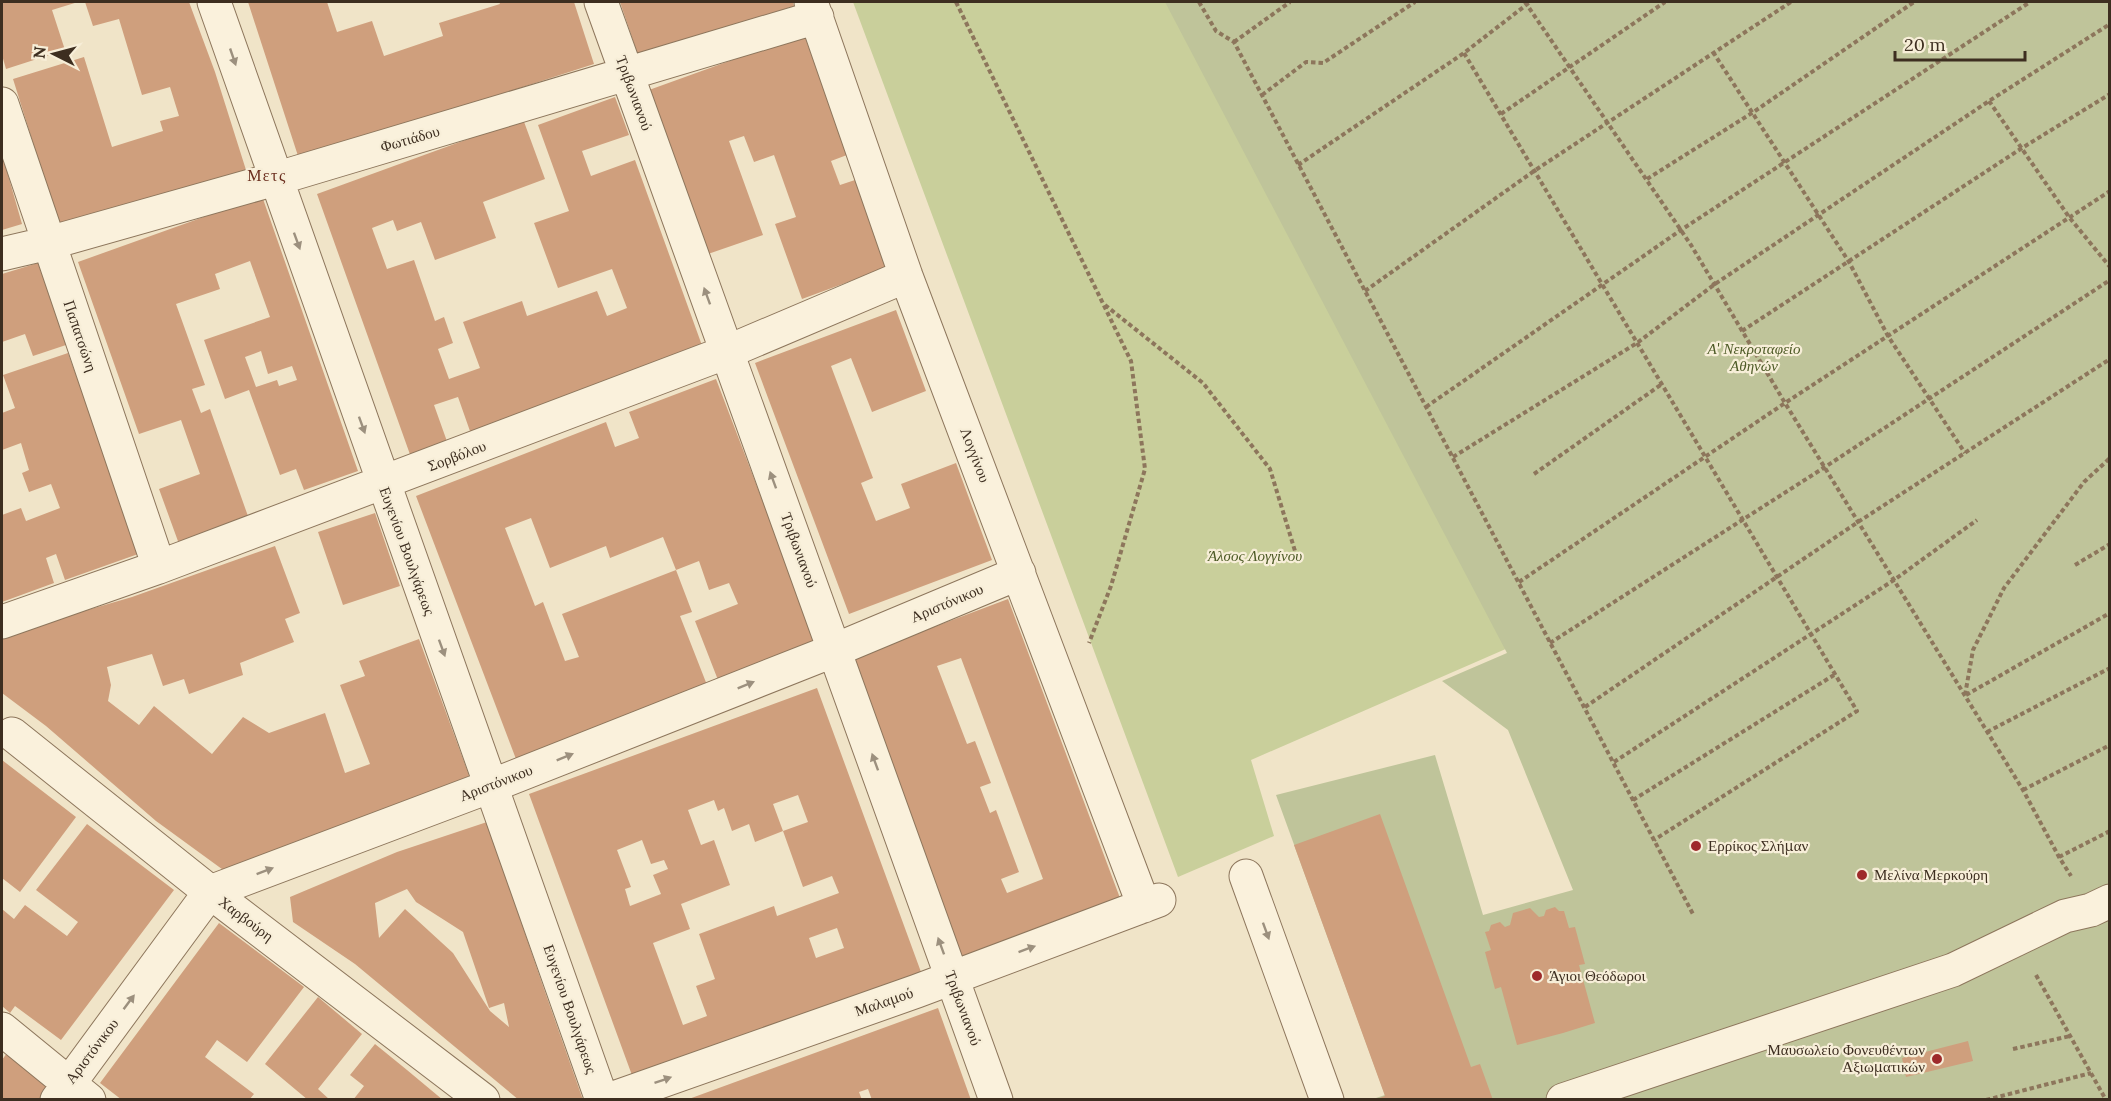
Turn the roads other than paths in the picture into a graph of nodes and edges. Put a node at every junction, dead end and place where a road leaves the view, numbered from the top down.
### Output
1 (214, 2) edge
2 (602, 2) edge
3 (814, 9) edge
4 (628, 74) junction
5 (2, 104) edge
6 (275, 179) junction
7 (49, 243) junction
8 (2, 254) edge
9 (906, 276) junction
10 (727, 352) junction
11 (383, 484) junction
12 (159, 567) junction
13 (1019, 573) junction
14 (2, 622) edge
15 (835, 650) junction
16 (12, 734) dead end
17 (491, 786) junction
18 (1246, 876) dead end
19 (210, 892) junction
20 (1152, 903) joint
21 (2100, 905) edge
22 (952, 977) junction
23 (2, 1029) edge
24 (71, 1094) edge
25 (483, 1100) edge
26 (602, 1100) edge
27 (608, 1100) edge
28 (996, 1100) edge
29 (1328, 1100) edge
30 (1563, 1100) edge

1 -> 6 street, Ευγενίου Βουλγάρεως
2 - 4 street, Τριβωνιανού
3 - 4 street, Φωτιάδου
3 - 9 street, Λογγίνου
4 - 6 street, Φωτιάδου
10 -> 4 street, Τριβωνιανού
5 - 7 street, Παπατσώνη
6 - 7 street, Φωτιάδου
6 -> 11 street, Ευγενίου Βουλγάρεως
7 - 8 street, Φωτιάδου
7 - 12 street, Παπατσώνη
9 - 10 street, Σορβόλου
9 - 13 street, Λογγίνου
10 - 11 street, Σορβόλου
15 -> 10 street, Τριβωνιανού
11 - 12 street, Σορβόλου
11 -> 17 street, Ευγενίου Βουλγάρεως
12 - 14 street, Σορβόλου
13 - 15 street, Αριστόνικου
13 - 20 street, Λογγίνου
17 -> 15 street, Αριστόνικου
22 -> 15 street, Τριβωνιανού
16 - 19 street, Χαρβούρη
19 -> 17 street, Αριστόνικου
17 - 26 street, Ευγενίου Βουλγάρεως
18 -> 29 street
24 -> 19 street, Αριστόνικου
19 - 25 street, Χαρβούρη
22 -> 20 street, Μαλαμού
21 - 30 street
27 -> 22 street, Μαλαμού
22 - 28 street, Τριβωνιανού
23 - 24 street

